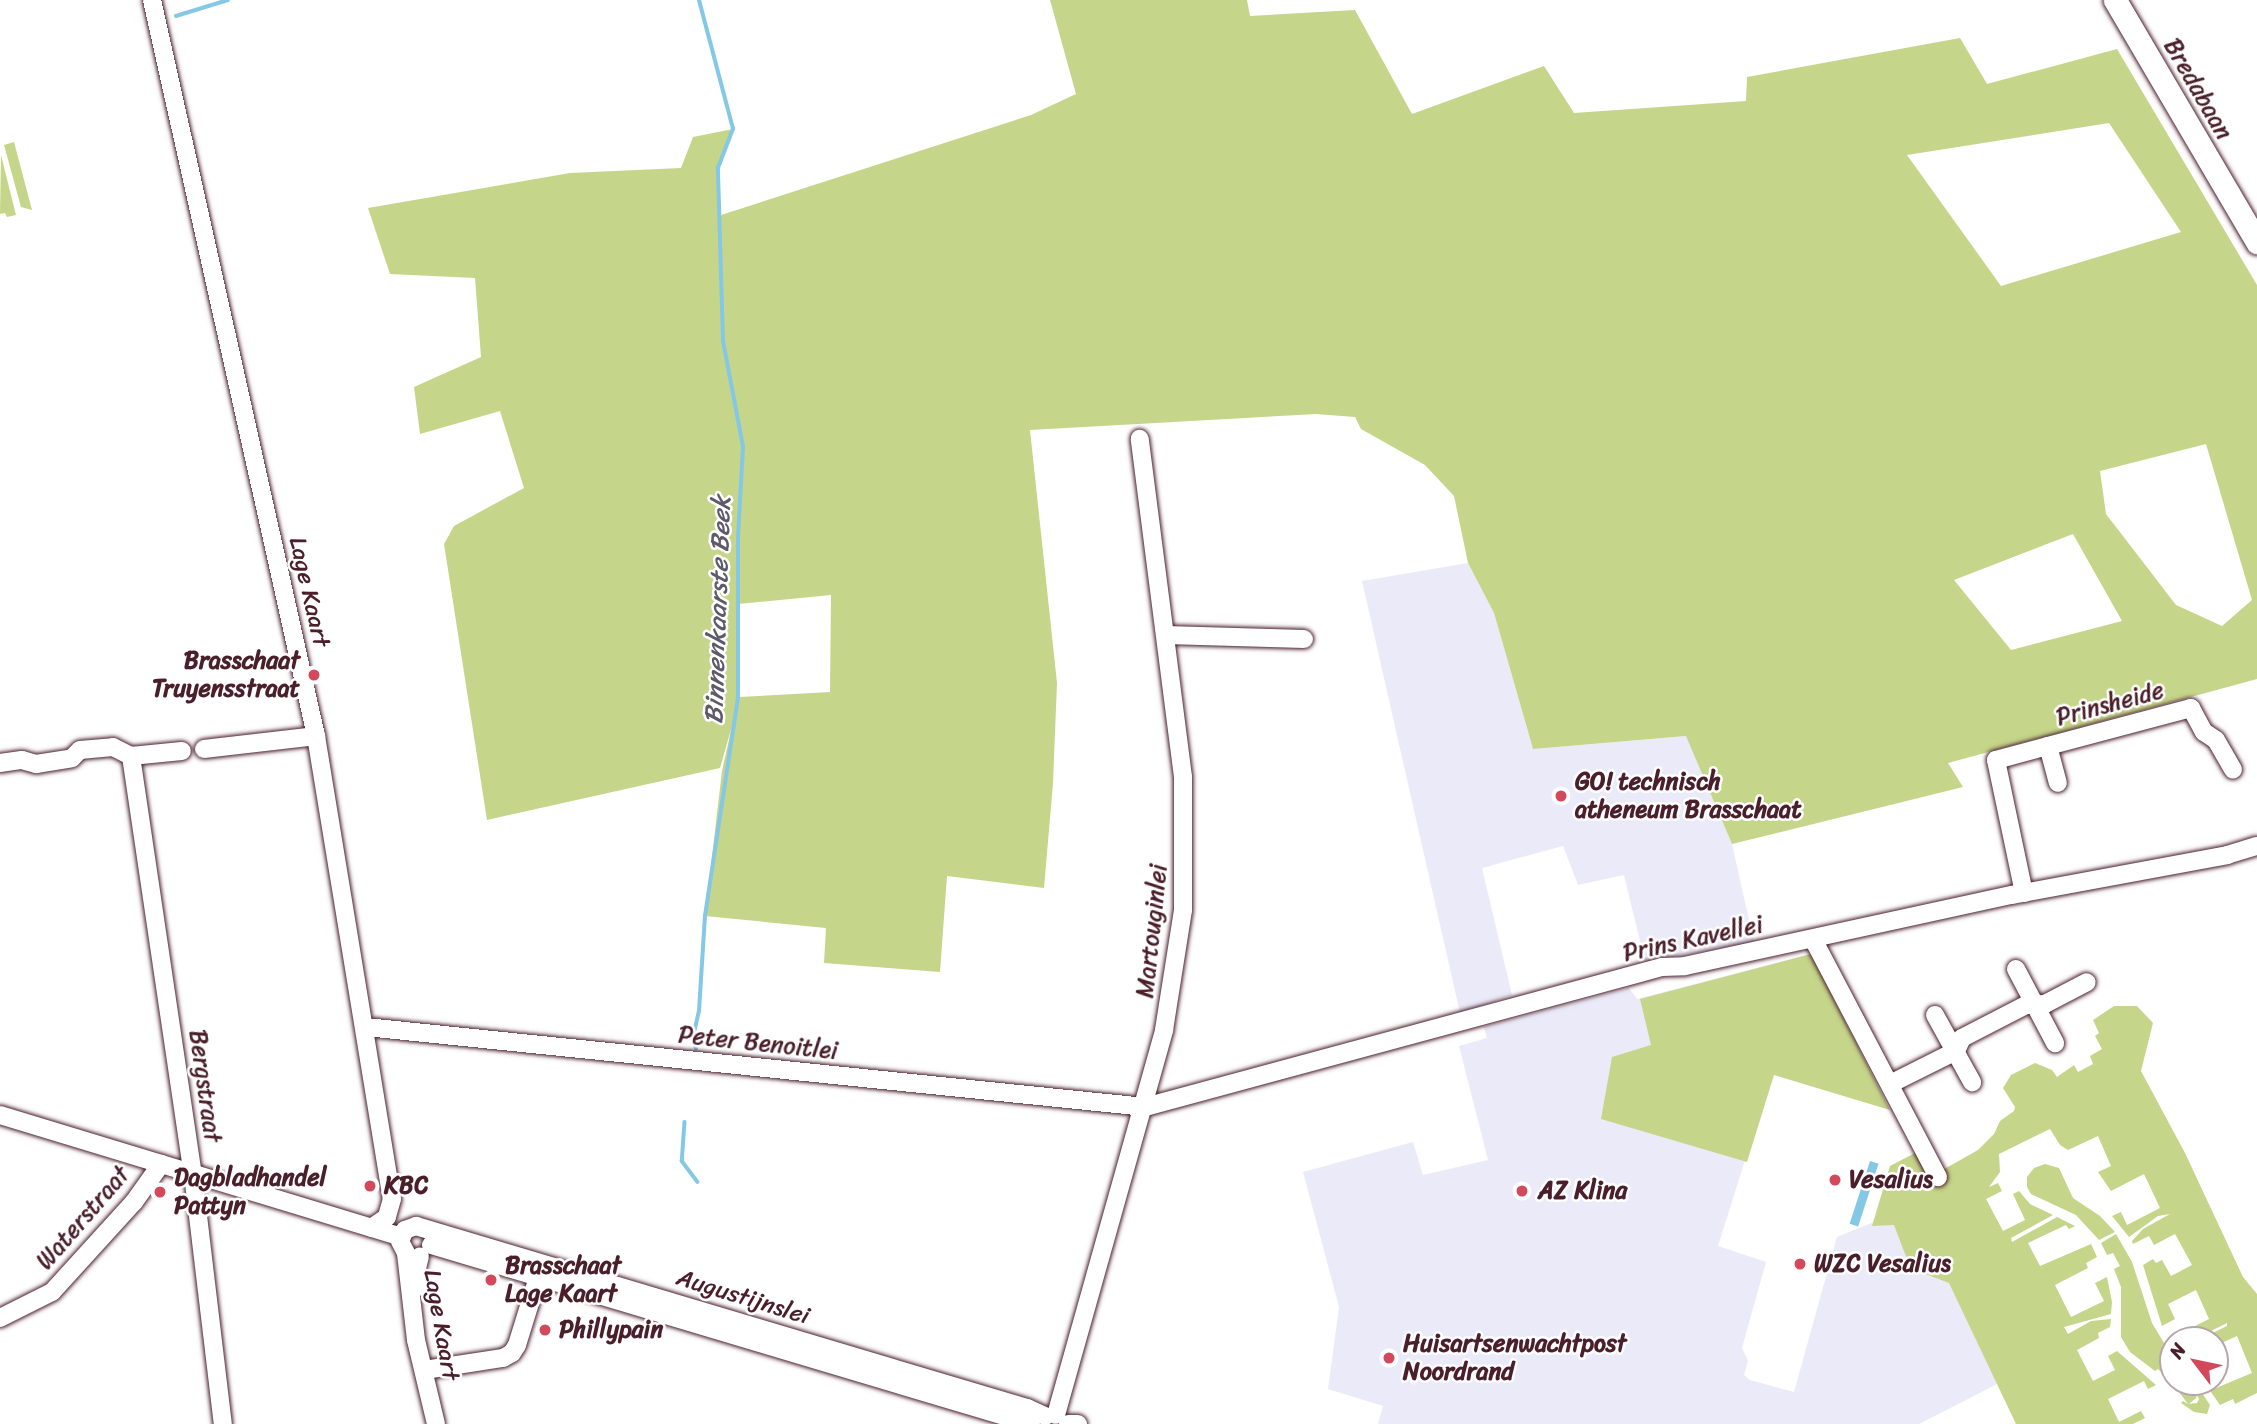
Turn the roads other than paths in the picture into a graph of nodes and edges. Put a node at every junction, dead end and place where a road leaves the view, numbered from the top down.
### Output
1 (152, 0) edge
2 (2115, 0) edge
3 (2257, 242) edge
4 (1140, 439) dead end
5 (1166, 635) junction
6 (1304, 639) dead end
7 (316, 736) junction
8 (2048, 746) junction
9 (204, 748) dead end
10 (182, 751) dead end
11 (131, 756) junction
12 (0, 762) edge
13 (2233, 770) dead end
14 (2058, 783) dead end
15 (2257, 846) edge
16 (2024, 893) junction
17 (1813, 939) junction
18 (2016, 969) dead end
19 (2087, 982) dead end
20 (2036, 1004) junction
21 (1935, 1015) dead end
22 (366, 1027) junction
23 (2055, 1043) dead end
24 (1955, 1051) junction
25 (1972, 1082) dead end
26 (1890, 1084) junction
27 (1145, 1107) junction
28 (0, 1115) edge
29 (161, 1164) junction
30 (193, 1174) junction
31 (1938, 1177) dead end
32 (392, 1199) junction
33 (371, 1228) junction
34 (416, 1242) junction
35 (538, 1277) junction
36 (0, 1318) edge
37 (430, 1369) junction
38 (433, 1405) junction
39 (1050, 1421) edge
40 (222, 1423) edge
41 (436, 1424) edge
42 (1078, 1424) edge

1 - 7 street, Lage Kaart
2 - 3 main road, Bredabaan
4 - 5 street, Martouginlei
5 - 6 street
5 - 27 street, Martouginlei
7 - 9 street
7 - 22 street, Lage Kaart
8 - 13 street, Prinsheide
8 - 14 street, Prinsheide
8 - 16 street, Prinsheide
10 - 11 street
11 - 12 street
11 - 30 street, Bergstraat
15 - 16 street, Prins Kavellei
16 - 17 street, Prins Kavellei
17 - 26 street
17 - 27 street, Prins Kavellei
18 - 20 street
19 - 20 street
20 - 23 street
20 - 24 street
21 - 24 street
22 - 27 street, Peter Benoitlei
22 - 32 street, Lage Kaart
24 - 25 street
24 - 26 street
26 - 31 street
27 - 39 street, Martouginlei
28 - 29 street
29 - 30 street
29 - 36 street, Waterstraat
30 - 33 street
30 - 40 street, Bergstraat
32 - 33 street
32 - 34 street, Lage Kaart
33 - 34 street
34 - 35 street, Augustijnslei
34 - 37 street, Lage Kaart
34 - 38 street, Lage Kaart
34 - 39 street, Augustijnslei
35 - 37 street
35 - 39 street, Augustijnslei
37 - 38 street, Lage Kaart
38 - 41 street, Lage Kaart
39 - 42 street, Augustijnslei

